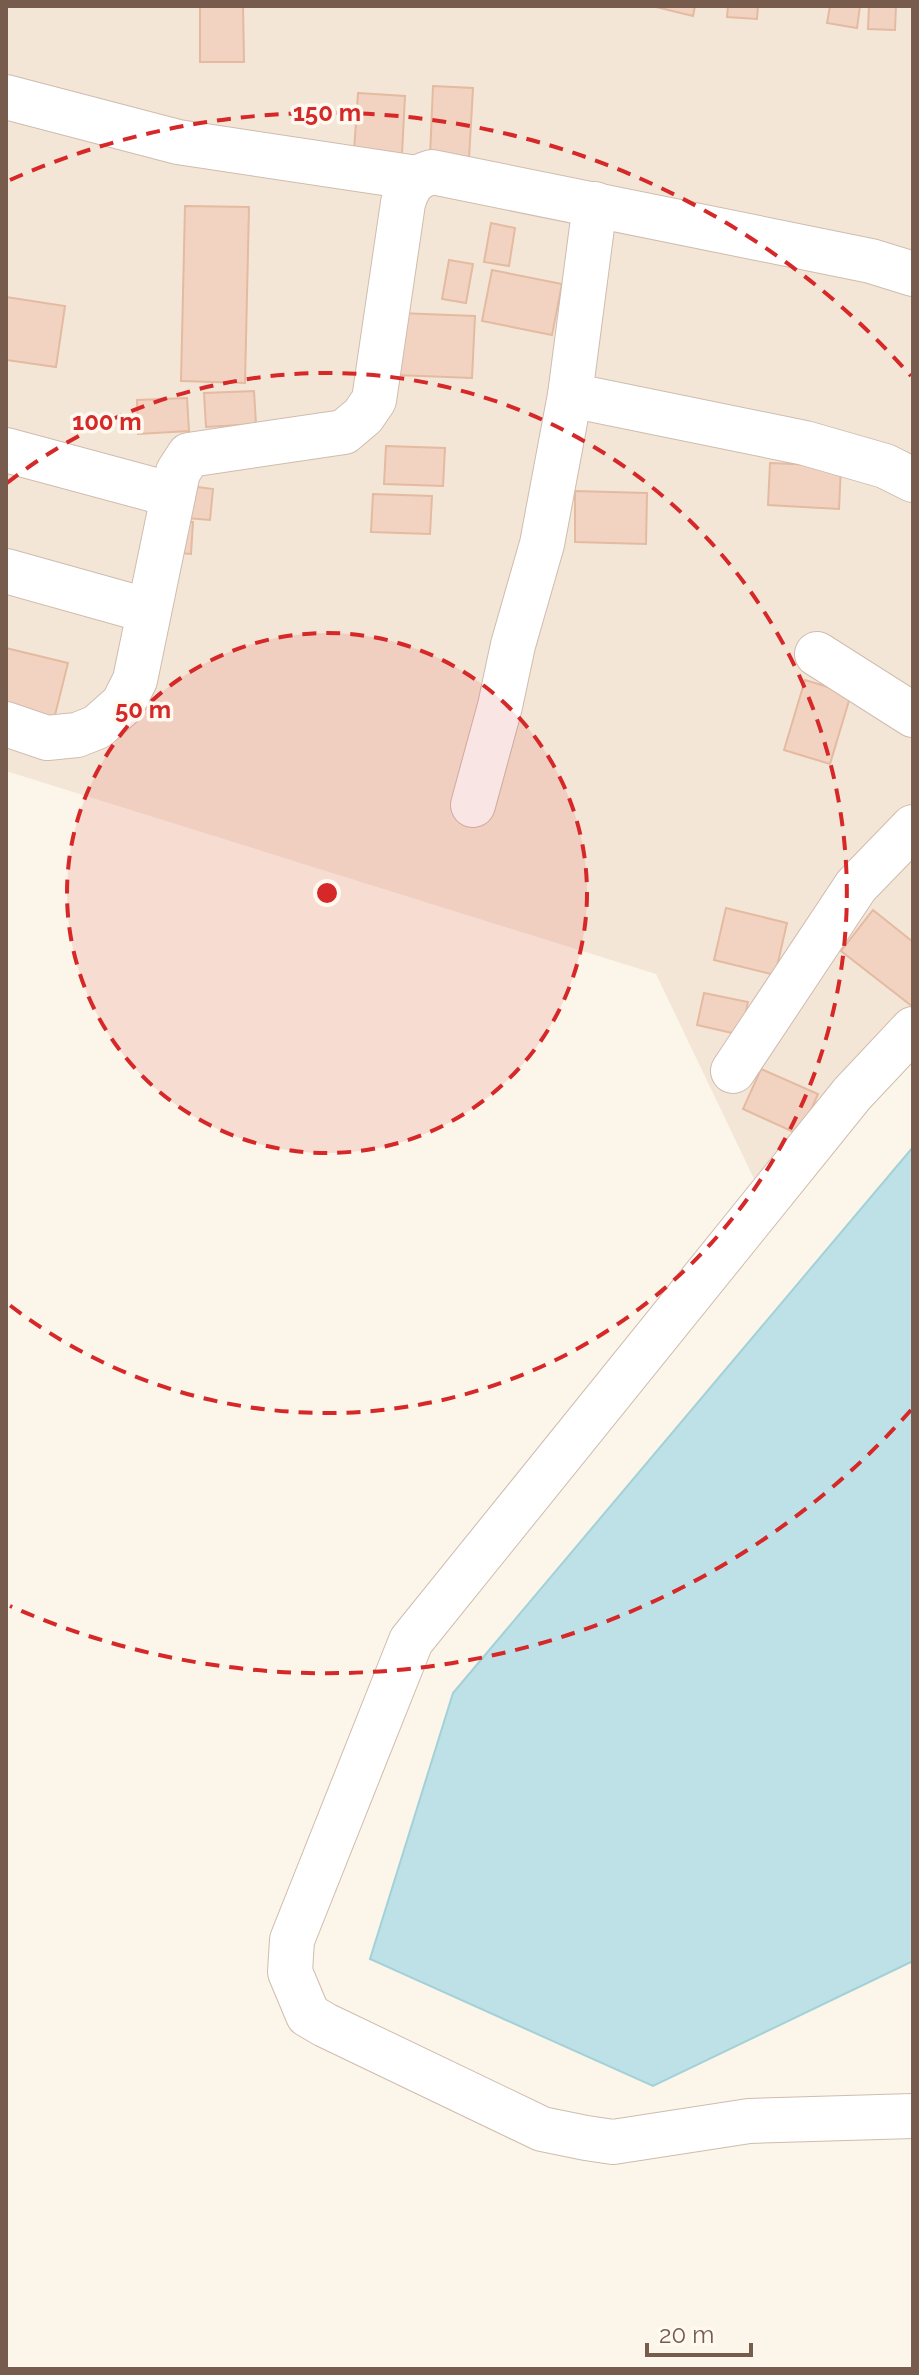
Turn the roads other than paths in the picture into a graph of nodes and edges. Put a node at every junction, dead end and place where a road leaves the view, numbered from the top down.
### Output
1 (6, 97) edge
2 (417, 178) junction
3 (595, 204) junction
4 (913, 274) edge
5 (570, 395) junction
6 (6, 450) edge
7 (913, 480) edge
8 (173, 495) junction
9 (6, 571) edge
10 (149, 611) junction
11 (817, 654) dead end
12 (913, 715) edge
13 (6, 724) edge
14 (473, 805) dead end
15 (913, 827) edge
16 (913, 1029) edge
17 (733, 1071) dead end
18 (913, 2116) edge

1 - 2 street
2 - 3 street
2 - 8 street
3 - 4 street
3 - 5 street
5 - 7 street
5 - 14 street
6 - 8 street
8 - 10 street
9 - 10 street
10 - 13 street
11 - 12 street
15 - 17 street
16 - 18 street

